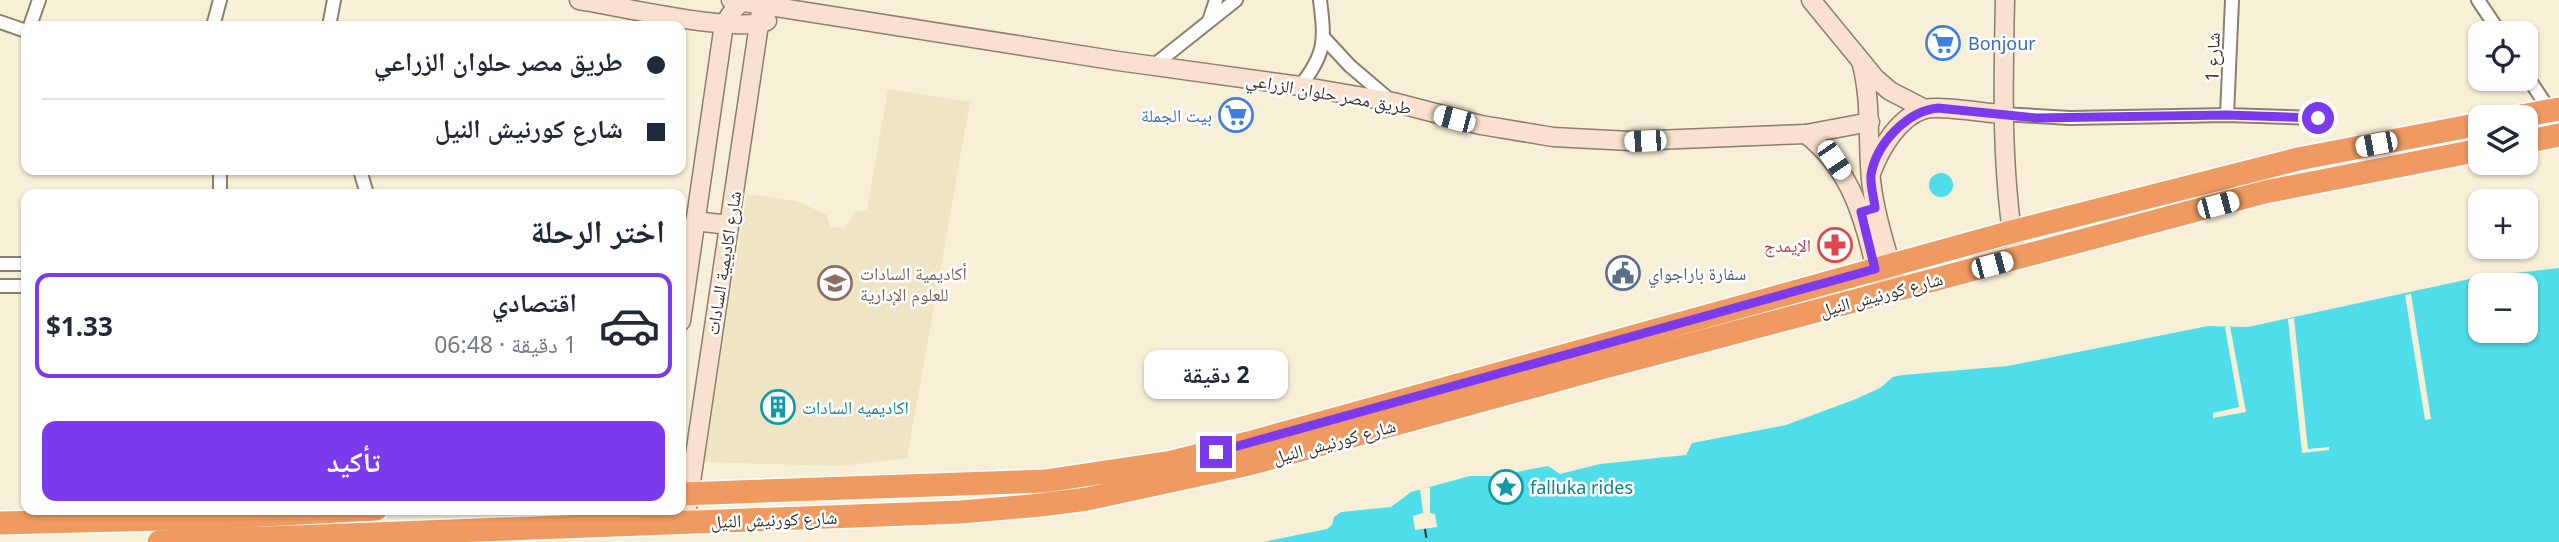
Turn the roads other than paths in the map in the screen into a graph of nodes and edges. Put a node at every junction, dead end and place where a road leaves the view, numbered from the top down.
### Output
1 (39, 0) edge
2 (220, 0) edge
3 (334, 0) edge
4 (579, 0) edge
5 (731, 0) edge
6 (743, 0) edge
7 (1216, 0) edge
8 (1236, 0) edge
9 (1320, 0) edge
10 (1811, 0) edge
11 (2005, 0) edge
12 (2232, 0) edge
13 (2478, 0) edge
14 (762, 4) junction
15 (812, 6) edge
16 (788, 8) junction
17 (32, 21) edge
18 (214, 21) edge
19 (330, 21) edge
20 (1209, 21) junction
21 (2492, 21) edge
22 (0, 22) edge
23 (724, 24) junction
24 (759, 24) junction
25 (21, 29) edge
26 (1324, 38) junction
27 (1861, 61) junction
28 (1153, 65) junction
29 (1300, 86) junction
30 (2538, 89) edge
31 (1393, 102) junction
32 (1925, 109) junction
33 (2555, 110) edge
34 (2002, 114) junction
35 (2227, 115) junction
36 (2318, 118) dead end
37 (1870, 122) junction
38 (2468, 126) edge
39 (1806, 134) junction
40 (2559, 135) edge
41 (2538, 139) edge
42 (2468, 152) edge
43 (1871, 177) junction
44 (1868, 210) junction
45 (695, 221) junction
46 (729, 225) junction
47 (2011, 233) junction
48 (687, 241) edge
49 (2016, 259) junction
50 (0, 264) edge
51 (21, 264) edge
52 (1883, 267) junction
53 (0, 286) edge
54 (21, 286) edge
55 (1890, 292) junction
56 (686, 482) edge
57 (686, 494) edge
58 (183, 515) edge
59 (685, 515) edge
60 (653, 516) edge
61 (685, 522) junction
62 (0, 523) edge
63 (159, 542) edge

1 - 17 street
2 - 18 street
3 - 19 street
4 - 23 main road
5 - 6 main road, طريق مصر حلوان الزراعي
6 - 14 main road, طريق مصر حلوان الزراعي
6 - 23 main road
7 - 20 street
8 - 20 street
9 - 26 street
10 - 27 main road
11 - 34 main road
12 - 35 street, شارع 1
13 - 21 street
14 - 16 main road, طريق مصر حلوان الزراعي
14 - 24 main road, شارع اكاديمية السادات
15 - 16 main road, طريق مصر حلوان الزراعي
15 - 28 main road, طريق مصر حلوان الزراعي
16 - 24 main road
20 - 28 street
22 - 25 street
23 - 24 main road
23 - 45 main road, شارع اكاديمية السادات
24 - 46 main road, شارع اكاديمية السادات
26 - 29 street
26 - 31 street
27 - 32 main road
27 - 37 main road
28 - 29 main road, طريق مصر حلوان الزراعي
29 - 31 main road, طريق مصر حلوان الزراعي
30 - 33 street
31 - 39 main road, طريق مصر حلوان الزراعي
32 - 34 main road
32 - 43 main road
34 - 35 street
34 - 47 main road
35 - 36 street
37 - 39 main road, طريق مصر حلوان الزراعي
37 - 43 main road
38 - 47 highway, شارع كورنيش النيل
39 - 44 main road
40 - 41 highway
42 - 49 highway, شارع كورنيش النيل
43 - 44 main road
44 - 52 main road
45 - 46 main road
45 - 48 main road, شارع اكاديمية السادات
46 - 56 main road, شارع اكاديمية السادات
47 - 49 main road
47 - 52 highway, شارع كورنيش النيل
49 - 55 highway, شارع كورنيش النيل
50 - 51 street
52 - 55 main road
52 - 57 highway, شارع كورنيش النيل
53 - 54 street
55 - 61 highway, شارع كورنيش النيل
58 - 62 highway
59 - 61 main road, شارع اكاديمية السادات
60 - 61 highway, شارع كورنيش النيل
60 - 63 highway, شارع كورنيش النيل

